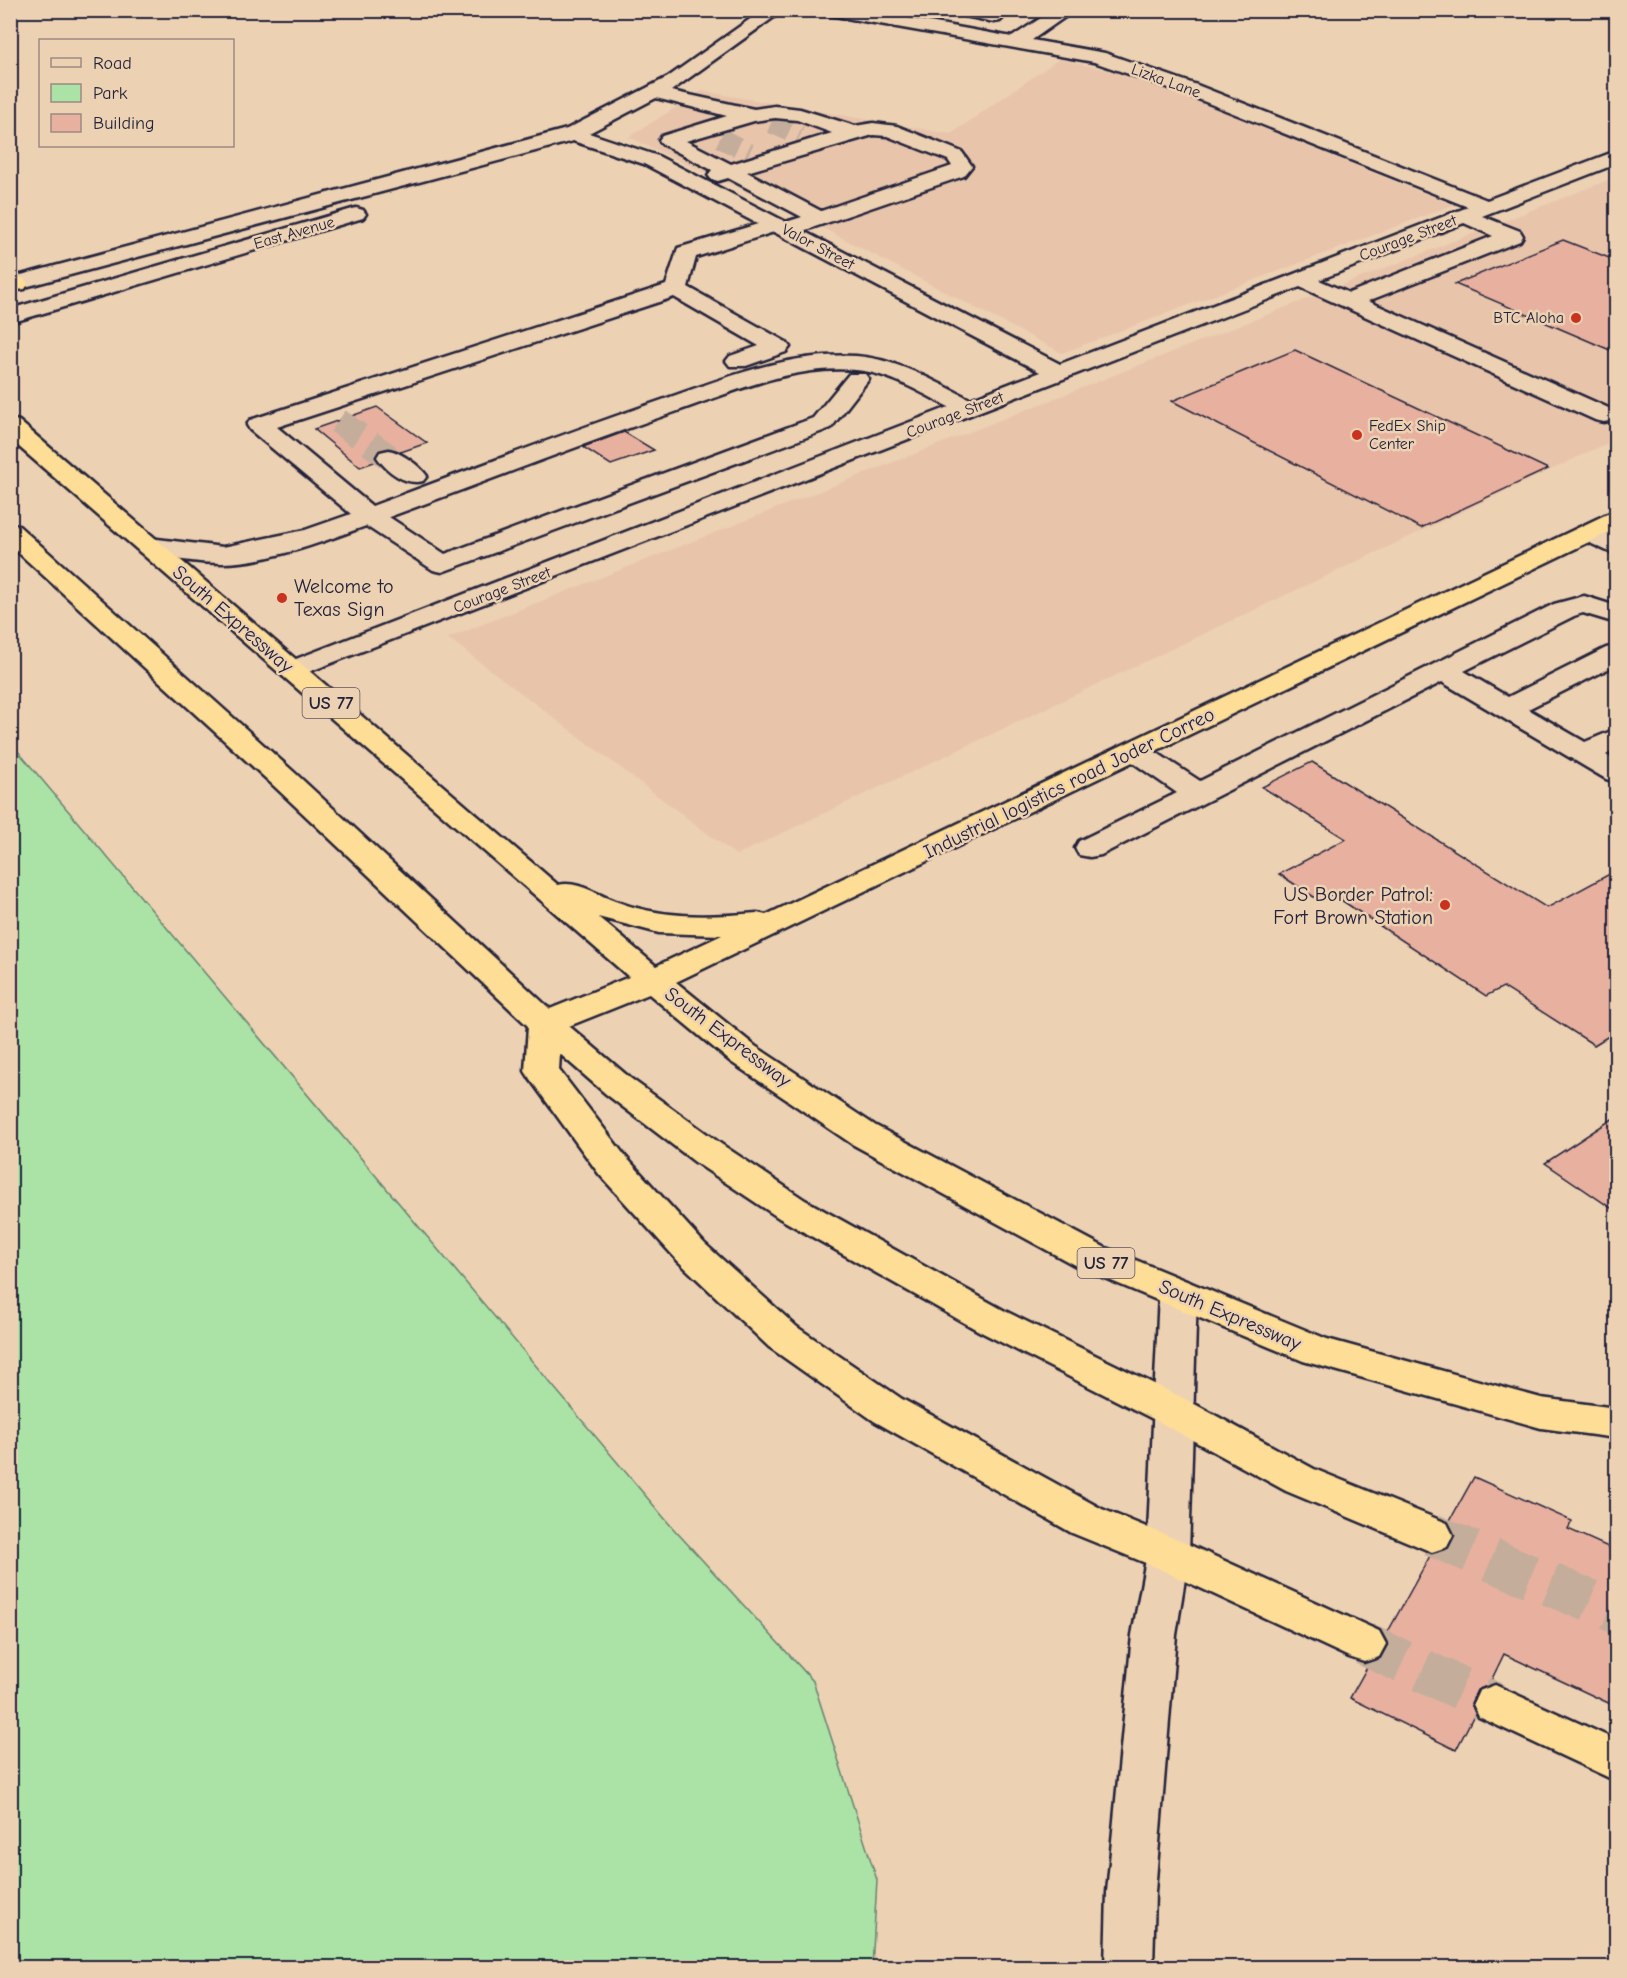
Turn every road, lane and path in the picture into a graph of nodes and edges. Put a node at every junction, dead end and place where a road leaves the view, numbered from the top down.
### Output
1 (775, 10) edge
2 (829, 10) edge
3 (916, 10) edge
4 (961, 10) edge
5 (1002, 10) edge
6 (1066, 10) edge
7 (900, 22) junction
8 (1016, 42) junction
9 (653, 92) junction
10 (737, 126) junction
11 (855, 132) junction
12 (570, 134) junction
13 (1617, 158) edge
14 (729, 171) junction
15 (693, 182) junction
16 (412, 198) dead end
17 (1487, 207) junction
18 (379, 208) dead end
19 (1464, 216) junction
20 (820, 218) junction
21 (780, 227) junction
22 (1394, 244) junction
23 (1442, 264) junction
24 (1302, 279) junction
25 (13, 284) edge
26 (676, 289) junction
27 (1349, 301) junction
28 (10, 316) edge
29 (1061, 374) junction
30 (857, 379) dead end
31 (318, 406) junction
32 (970, 409) junction
33 (1604, 415) dead end
34 (338, 421) tunnel mouth
35 (10, 426) edge
36 (389, 457) tunnel mouth
37 (414, 477) junction
38 (359, 508) junction
39 (1617, 519) edge
40 (10, 531) edge
41 (1588, 533) junction
42 (149, 546) junction
43 (1617, 547) edge
44 (1617, 615) edge
45 (1617, 654) edge
46 (293, 670) junction
47 (1443, 671) junction
48 (1506, 709) junction
49 (1617, 738) edge
50 (1135, 751) junction
51 (1584, 754) junction
52 (1617, 773) edge
53 (1198, 793) junction
54 (1090, 848) dead end
55 (521, 869) junction
56 (780, 921) junction
57 (653, 980) junction
58 (545, 1023) junction
59 (1178, 1293) junction
60 (1174, 1412) junction
61 (1617, 1423) edge
62 (1432, 1535) tunnel mouth
63 (1168, 1554) junction
64 (1364, 1644) tunnel mouth
65 (1495, 1704) tunnel mouth
66 (1617, 1761) edge
67 (1129, 1968) edge

1 - 9 street, East Avenue
2 - 7 street, Lizka Lane
3 - 7 street
4 - 5 street
6 - 8 street
7 - 8 street, Lizka Lane
8 - 17 street, Lizka Lane
9 - 10 street
9 - 12 street, East Avenue
10 - 11 street
10 - 14 street
11 - 14 street
11 - 20 street
12 - 15 street, Valor Street
12 - 16 street, East Avenue
12 - 25 street, East Avenue
13 - 17 street, Courage Street
14 - 15 street
14 - 20 street
15 - 21 street, Valor Street
17 - 19 street, Courage Street
18 - 28 street, East Avenue
19 - 22 street, Courage Street
19 - 23 street
20 - 21 street
21 - 26 street
21 - 29 street, Valor Street
22 - 23 street
22 - 24 street, Courage Street
23 - 27 street
24 - 27 street
24 - 29 street, Courage Street
26 - 31 street
26 - 37 street
27 - 33 street
29 - 32 street, Courage Street
30 - 38 street
31 - 34 street
31 - 38 street
32 - 38 street
32 - 46 street, Courage Street
35 - 42 highway, South Expressway / US 77
36 - 37 street
37 - 38 street
38 - 42 street
39 - 41 highway, Industrial logistics road Joder Correo
40 - 58 highway
41 - 43 street
41 - 50 highway, Industrial logistics road Joder Correo
42 - 46 highway, South Expressway / US 77
44 - 47 street
45 - 48 street
46 - 55 highway, South Expressway / US 77
47 - 48 street
47 - 53 street
48 - 51 street
49 - 51 street
50 - 53 street
50 - 56 highway, Industrial logistics road Joder Correo
51 - 52 street
53 - 54 street
55 - 56 highway
55 - 57 highway, South Expressway / US 77
56 - 57 highway, Industrial logistics road Joder Correo
57 - 58 highway, Industrial logistics road Joder Correo
57 - 59 highway, South Expressway / US 77
58 - 60 highway
58 - 63 highway
59 - 60 street
59 - 61 highway, South Expressway / US 77
60 - 62 highway
60 - 63 street
63 - 64 highway
63 - 67 street
65 - 66 highway

